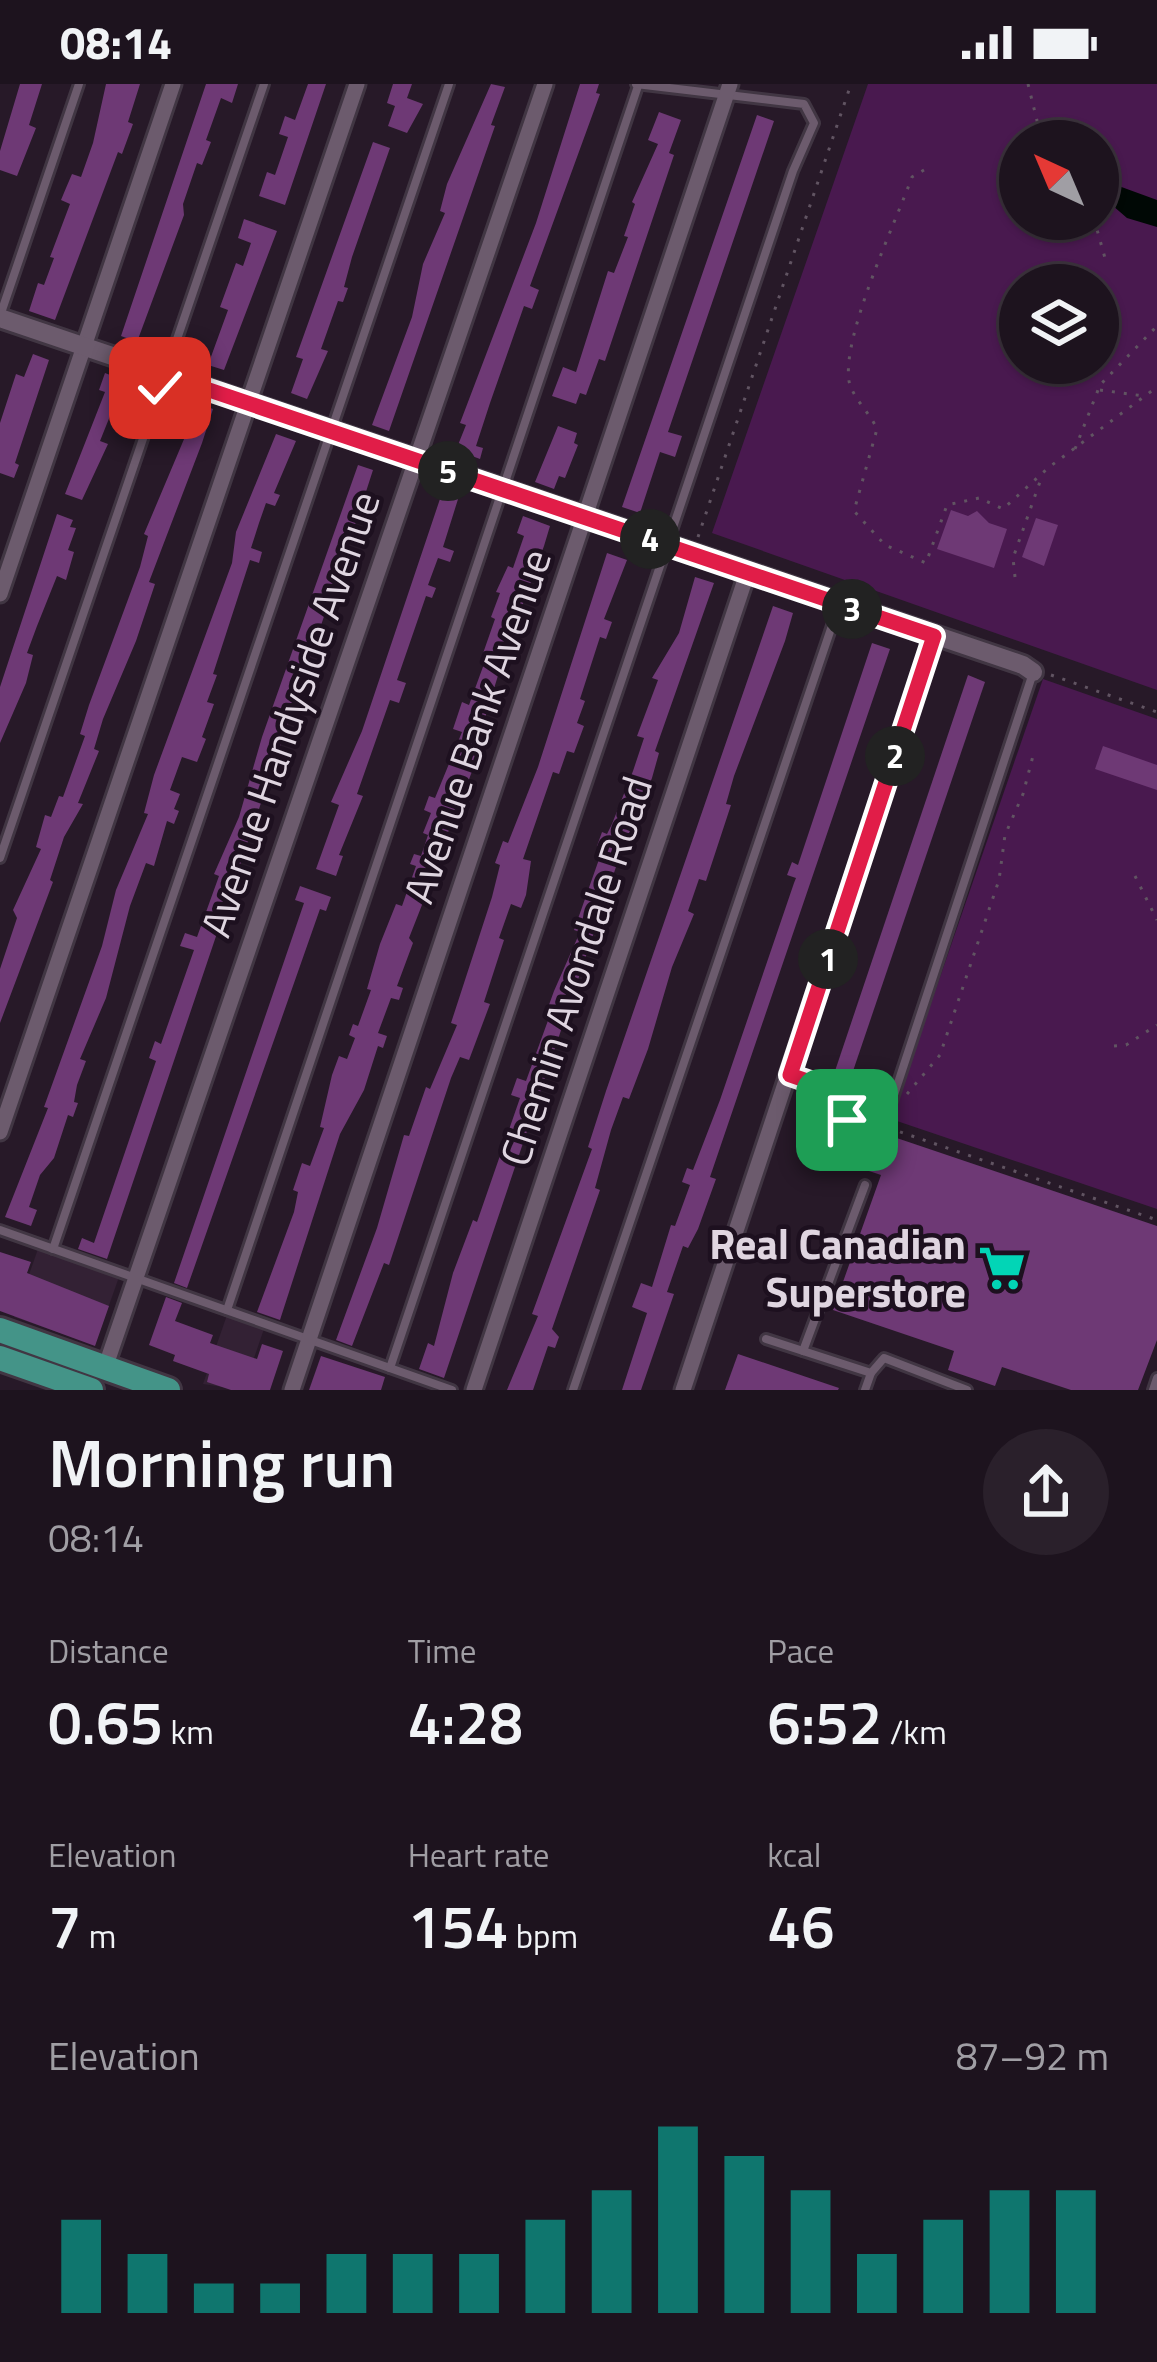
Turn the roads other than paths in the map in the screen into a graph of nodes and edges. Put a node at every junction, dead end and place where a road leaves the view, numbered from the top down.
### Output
1 (79, 84) edge
2 (173, 84) edge
3 (264, 84) edge
4 (357, 84) edge
5 (449, 84) edge
6 (545, 84) edge
7 (637, 85) edge
8 (728, 90) edge
9 (0, 318) edge
10 (84, 348) junction
11 (165, 375) junction
12 (248, 402) junction
13 (332, 431) junction
14 (415, 460) junction
15 (503, 489) junction
16 (586, 517) junction
17 (665, 545) junction
18 (747, 574) junction
19 (0, 594) edge
20 (839, 605) junction
21 (934, 636) junction
22 (1033, 672) joint
23 (0, 858) edge
24 (790, 1075) junction
25 (0, 1132) edge
26 (865, 1185) dead end
27 (0, 1230) edge
28 (53, 1249) junction
29 (135, 1278) junction
30 (227, 1310) junction
31 (0, 1330) edge
32 (309, 1338) junction
33 (766, 1339) dead end
34 (803, 1351) junction
35 (0, 1358) edge
36 (389, 1367) junction
37 (105, 1368) junction
38 (871, 1373) junction
39 (1157, 1378) edge
40 (156, 1388) edge
41 (91, 1390) edge
42 (292, 1390) edge
43 (452, 1390) edge
44 (474, 1390) edge
45 (573, 1390) edge
46 (682, 1390) edge
47 (866, 1390) edge
48 (967, 1390) edge
49 (1153, 1390) edge

1 - 9 lane
2 - 10 street
3 - 11 lane
4 - 12 street
5 - 13 lane
6 - 14 street, Avenue Handyside Avenue
7 - 8 lane
7 - 15 lane
8 - 16 street, Avenue Bank Avenue
8 - 17 lane
9 - 10 street
10 - 11 street
10 - 19 street
11 - 12 street
11 - 23 lane
12 - 13 street
12 - 25 street
13 - 14 street
13 - 28 lane
14 - 15 street
14 - 29 street, Avenue Handyside Avenue
15 - 16 street
15 - 30 lane
16 - 17 street
16 - 32 street, Avenue Bank Avenue
17 - 18 street
17 - 36 lane
18 - 20 street
18 - 44 street, Chemin Avondale Road
20 - 21 street
20 - 45 lane
21 - 22 street
21 - 24 street
22 - 24 lane
24 - 46 street
26 - 34 lane
27 - 28 lane
28 - 29 lane
29 - 30 lane
29 - 37 street, Avenue Handyside Avenue
30 - 32 lane
31 - 37 highway
32 - 36 lane
32 - 42 street, Avenue Bank Avenue
33 - 34 lane
34 - 38 lane
35 - 41 highway
36 - 43 lane
37 - 40 highway
38 - 47 lane
38 - 48 lane
39 - 49 lane

